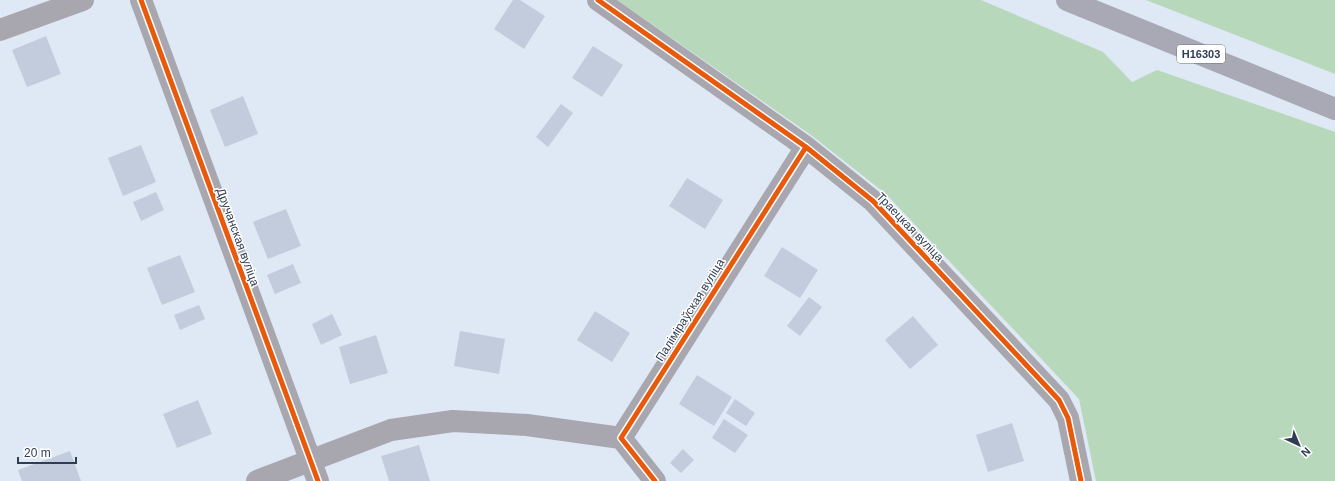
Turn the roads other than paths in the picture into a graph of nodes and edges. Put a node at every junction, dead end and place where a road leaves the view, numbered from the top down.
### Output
1 (83, 0) edge
2 (141, 0) edge
3 (598, 0) edge
4 (1067, 0) edge
5 (0, 30) edge
6 (1335, 109) edge
7 (806, 147) junction
8 (621, 438) junction
9 (310, 461) junction
10 (257, 481) edge
11 (318, 481) edge
12 (655, 481) edge
13 (1081, 481) edge

1 - 5 street
2 - 9 street, Дручанская вуліца
3 - 7 street, Траецкая вуліца
4 - 6 main road, Н16303
7 - 8 street, Паліміраўская вуліца
7 - 13 street, Траецкая вуліца
8 - 9 street
8 - 12 street
9 - 10 street
9 - 11 street, Дручанская вуліца

